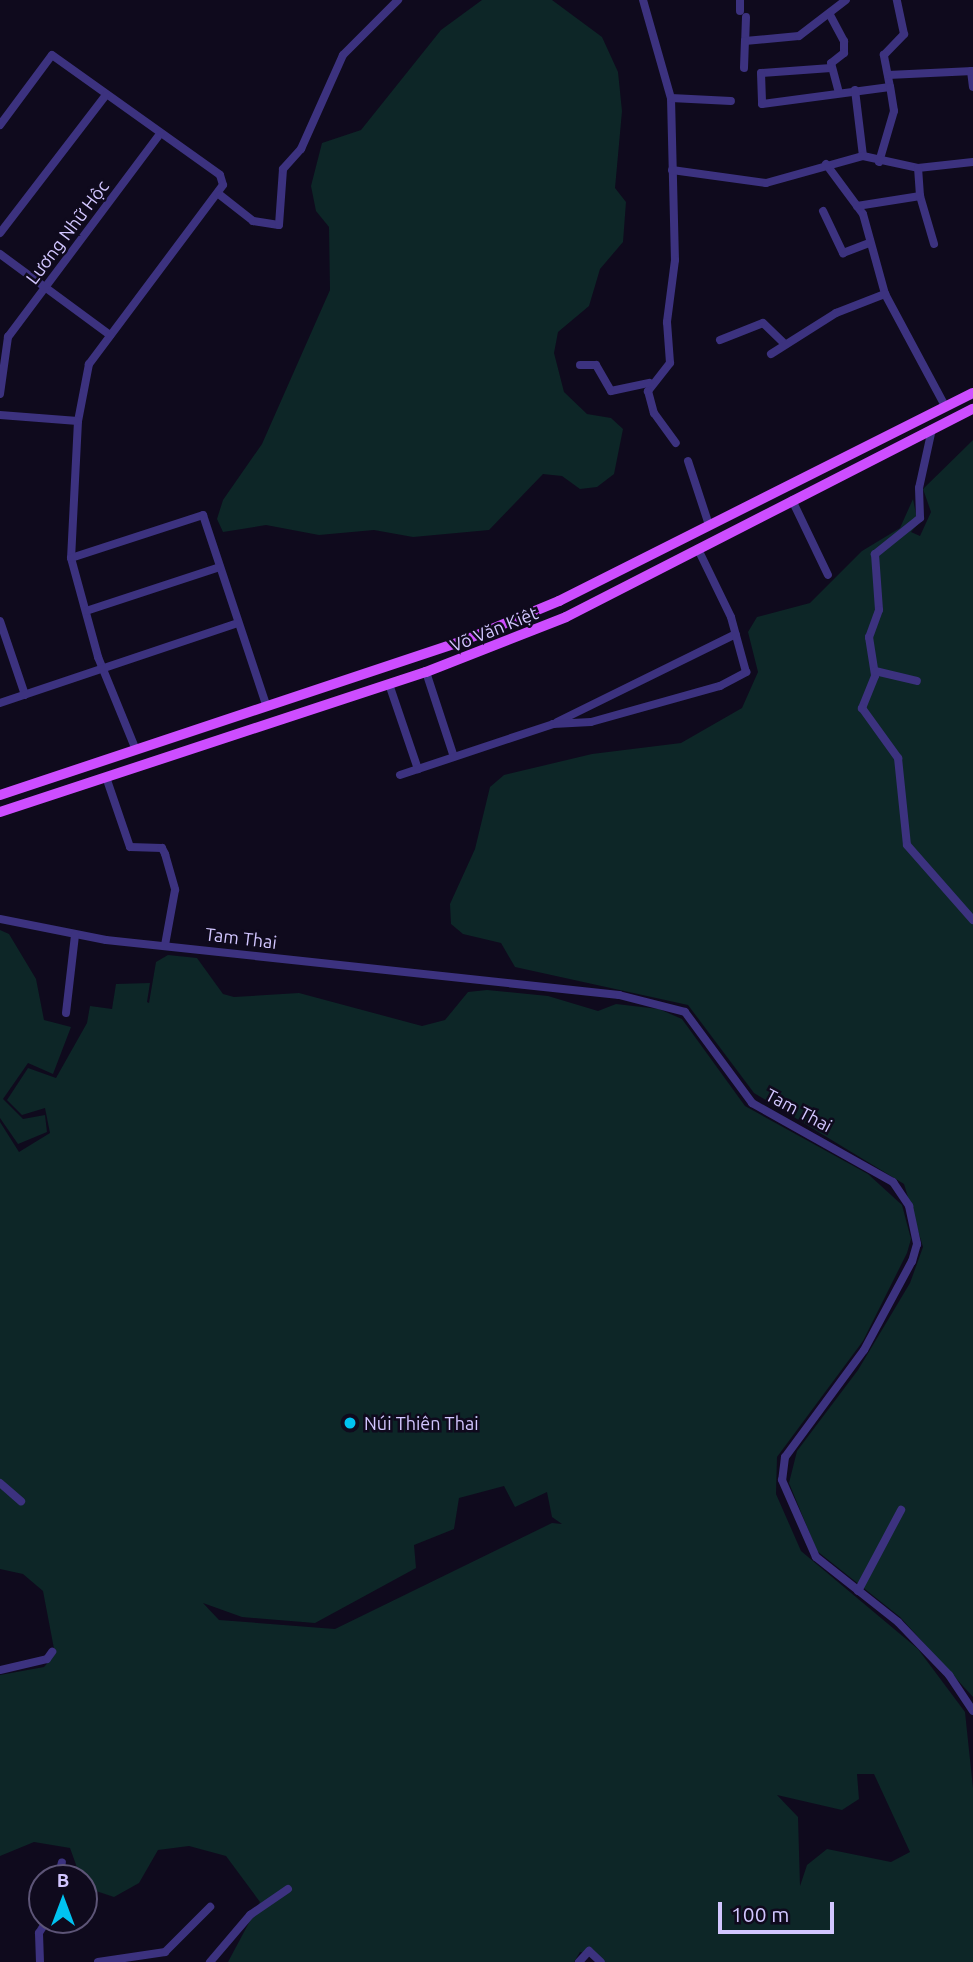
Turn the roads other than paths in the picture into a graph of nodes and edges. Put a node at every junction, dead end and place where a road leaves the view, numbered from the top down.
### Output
1 (398, 0) edge
2 (643, 0) edge
3 (740, 0) edge
4 (846, 0) edge
5 (897, 0) edge
6 (830, 15) junction
7 (745, 41) junction
8 (744, 68) dead end
9 (831, 68) junction
10 (972, 71) edge
11 (888, 75) junction
12 (890, 87) junction
13 (973, 87) edge
14 (855, 90) junction
15 (839, 93) junction
16 (106, 95) junction
17 (671, 98) junction
18 (732, 101) dead end
19 (0, 125) edge
20 (160, 134) junction
21 (863, 156) junction
22 (879, 162) junction
23 (973, 162) edge
24 (826, 164) junction
25 (918, 168) junction
26 (672, 170) junction
27 (220, 195) junction
28 (920, 196) junction
29 (858, 206) junction
30 (823, 211) dead end
31 (0, 233) edge
32 (869, 243) junction
33 (934, 244) dead end
34 (0, 254) edge
35 (45, 287) junction
36 (884, 294) junction
37 (110, 335) junction
38 (720, 340) dead end
39 (784, 343) junction
40 (771, 354) dead end
41 (580, 365) dead end
42 (649, 383) junction
43 (973, 393) edge
44 (0, 394) edge
45 (945, 406) junction
46 (973, 409) edge
47 (0, 415) edge
48 (78, 421) junction
49 (932, 429) junction
50 (676, 443) dead end
51 (688, 461) dead end
52 (792, 500) junction
53 (744, 507) junction
54 (752, 521) junction
55 (709, 525) junction
56 (698, 548) junction
57 (71, 558) junction
58 (220, 567) junction
59 (828, 575) dead end
60 (559, 601) junction
61 (86, 611) junction
62 (566, 617) junction
63 (0, 621) edge
64 (238, 623) junction
65 (736, 634) junction
66 (103, 668) junction
67 (875, 671) junction
68 (426, 672) junction
69 (917, 681) dead end
70 (389, 684) junction
71 (26, 695) junction
72 (0, 704) edge
73 (267, 707) junction
74 (553, 724) junction
75 (136, 750) junction
76 (454, 757) junction
77 (418, 769) junction
78 (400, 775) dead end
79 (106, 777) junction
80 (0, 795) edge
81 (0, 812) edge
82 (0, 919) edge
83 (973, 920) edge
84 (75, 935) junction
85 (165, 945) junction
86 (66, 1013) dead end
87 (0, 1483) edge
88 (21, 1501) dead end
89 (901, 1510) dead end
90 (858, 1591) junction
91 (52, 1652) dead end
92 (0, 1670) edge
93 (973, 1712) edge
94 (288, 1889) dead end
95 (210, 1907) dead end
96 (39, 1934) edge
97 (40, 1962) edge
98 (98, 1962) edge
99 (210, 1962) edge
100 (579, 1962) edge
101 (601, 1962) edge

1 - 27 street
2 - 17 street
3 - 7 street
4 - 6 street
5 - 11 street
6 - 7 street
6 - 9 street
7 - 8 street
9 - 15 street
9 - 15 street
10 - 11 street
10 - 13 street
11 - 12 street
12 - 14 street
12 - 22 street
14 - 15 street
14 - 21 street
16 - 19 street
16 - 20 street
16 - 31 street
17 - 18 street
17 - 26 street
20 - 27 street
20 - 35 street, Lương Nhữ Hộc
21 - 22 street
21 - 24 street
22 - 25 street
23 - 25 street
24 - 26 street
24 - 29 street
25 - 28 street
26 - 42 street
27 - 37 street
28 - 29 street
28 - 33 street
29 - 32 street
30 - 32 street
32 - 36 street
34 - 35 street
35 - 37 street
35 - 44 street, Lương Nhữ Hộc
36 - 39 street
36 - 45 street
37 - 48 street
38 - 39 street
39 - 40 street
41 - 42 street
42 - 50 street
43 - 45 main road, Võ Văn Kiệt
45 - 53 main road, Võ Văn Kiệt
46 - 49 main road, Võ Văn Kiệt
47 - 48 street
48 - 57 street
49 - 52 main road, Võ Văn Kiệt
49 - 67 street
51 - 55 street
52 - 54 main road, Võ Văn Kiệt
52 - 59 street
53 - 54 main road
53 - 55 main road, Võ Văn Kiệt
54 - 56 main road, Võ Văn Kiệt
55 - 60 main road, Võ Văn Kiệt
56 - 62 main road, Võ Văn Kiệt
56 - 65 street
57 - 58 street
57 - 61 street
58 - 61 street
58 - 64 street
60 - 62 main road
60 - 73 main road, Võ Văn Kiệt
61 - 66 street
62 - 68 main road, Võ Văn Kiệt
63 - 71 street
64 - 66 street
64 - 73 street
65 - 74 street
65 - 74 street
66 - 71 street
66 - 75 street
67 - 69 street
67 - 83 street
68 - 70 main road, Võ Văn Kiệt
68 - 76 street
70 - 77 street
70 - 79 main road, Võ Văn Kiệt
71 - 72 street
73 - 75 main road, Võ Văn Kiệt
74 - 76 street
75 - 80 main road, Võ Văn Kiệt
76 - 77 street
77 - 78 street
79 - 81 main road, Võ Văn Kiệt
79 - 85 street
82 - 84 street, Tam Thai
84 - 85 street, Tam Thai
84 - 86 street
85 - 90 street, Tam Thai
87 - 88 street
89 - 90 street
90 - 93 street, Tam Thai
91 - 92 street
94 - 99 street
95 - 98 street
96 - 97 street
100 - 101 street

